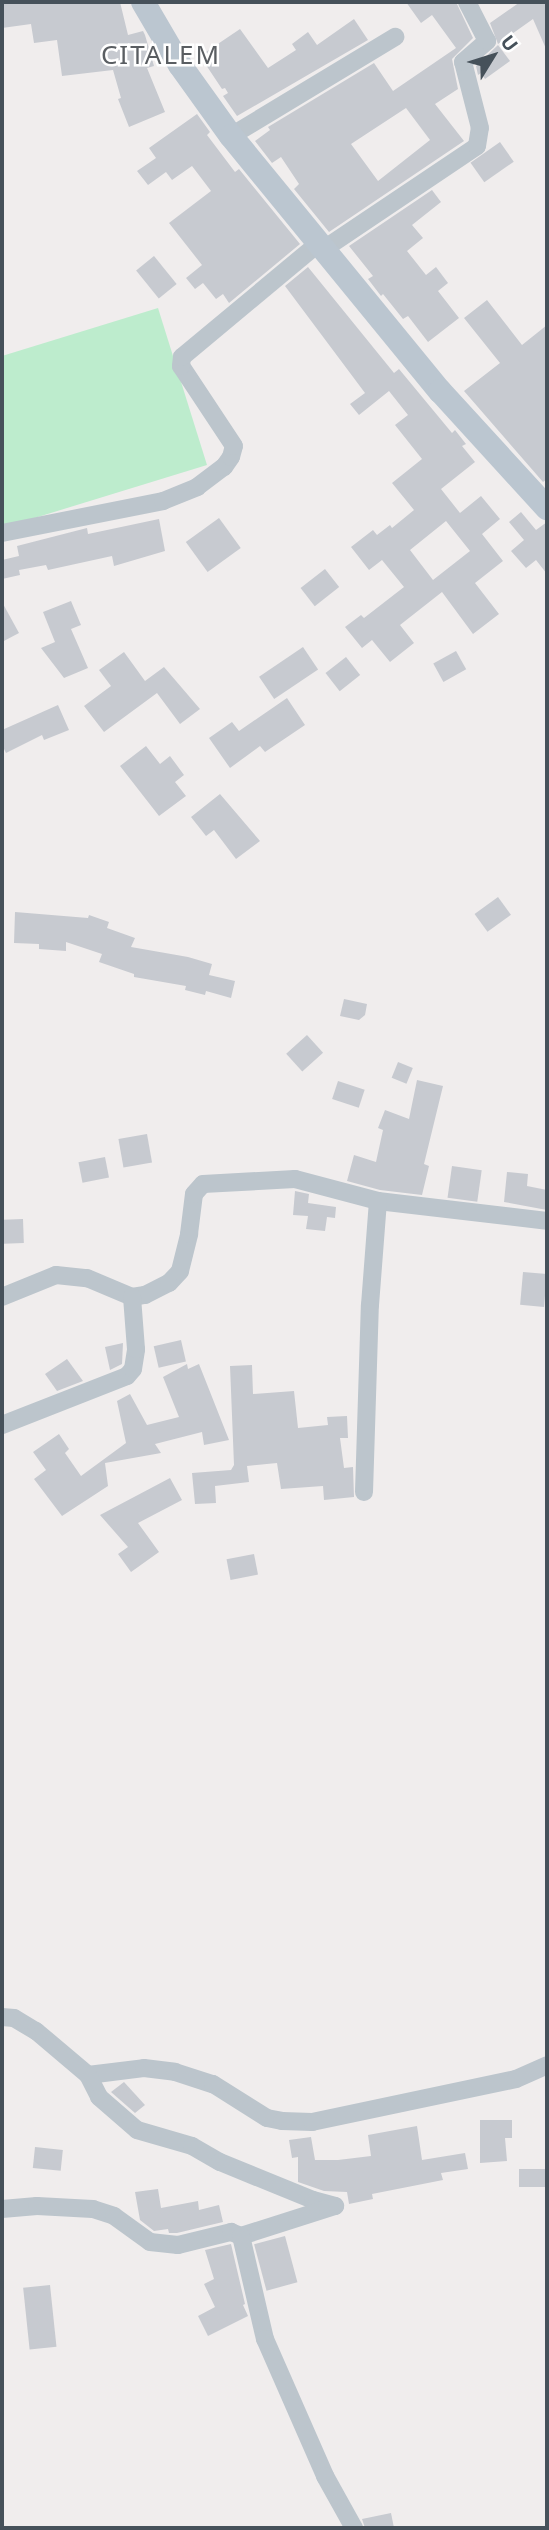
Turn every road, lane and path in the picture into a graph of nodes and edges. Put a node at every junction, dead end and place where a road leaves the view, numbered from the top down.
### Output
1 (143, 2) edge
2 (467, 2) edge
3 (395, 37) dead end
4 (231, 136) junction
5 (321, 246) junction
6 (547, 508) edge
7 (2, 533) edge
8 (378, 1201) junction
9 (547, 1221) edge
10 (2, 1297) edge
11 (132, 1297) junction
12 (2, 1425) edge
13 (365, 1492) dead end
14 (2, 2017) edge
15 (547, 2065) edge
16 (88, 2076) junction
17 (2, 2209) edge
18 (241, 2236) junction
19 (355, 2528) edge

1 - 4 main road
2 - 5 street
3 - 4 street
4 - 5 main road
5 - 6 main road
5 - 7 street
8 - 9 street
8 - 11 street
8 - 13 street
10 - 11 street
11 - 12 street
14 - 16 street
15 - 16 street
16 - 18 street
17 - 18 street
18 - 19 street

